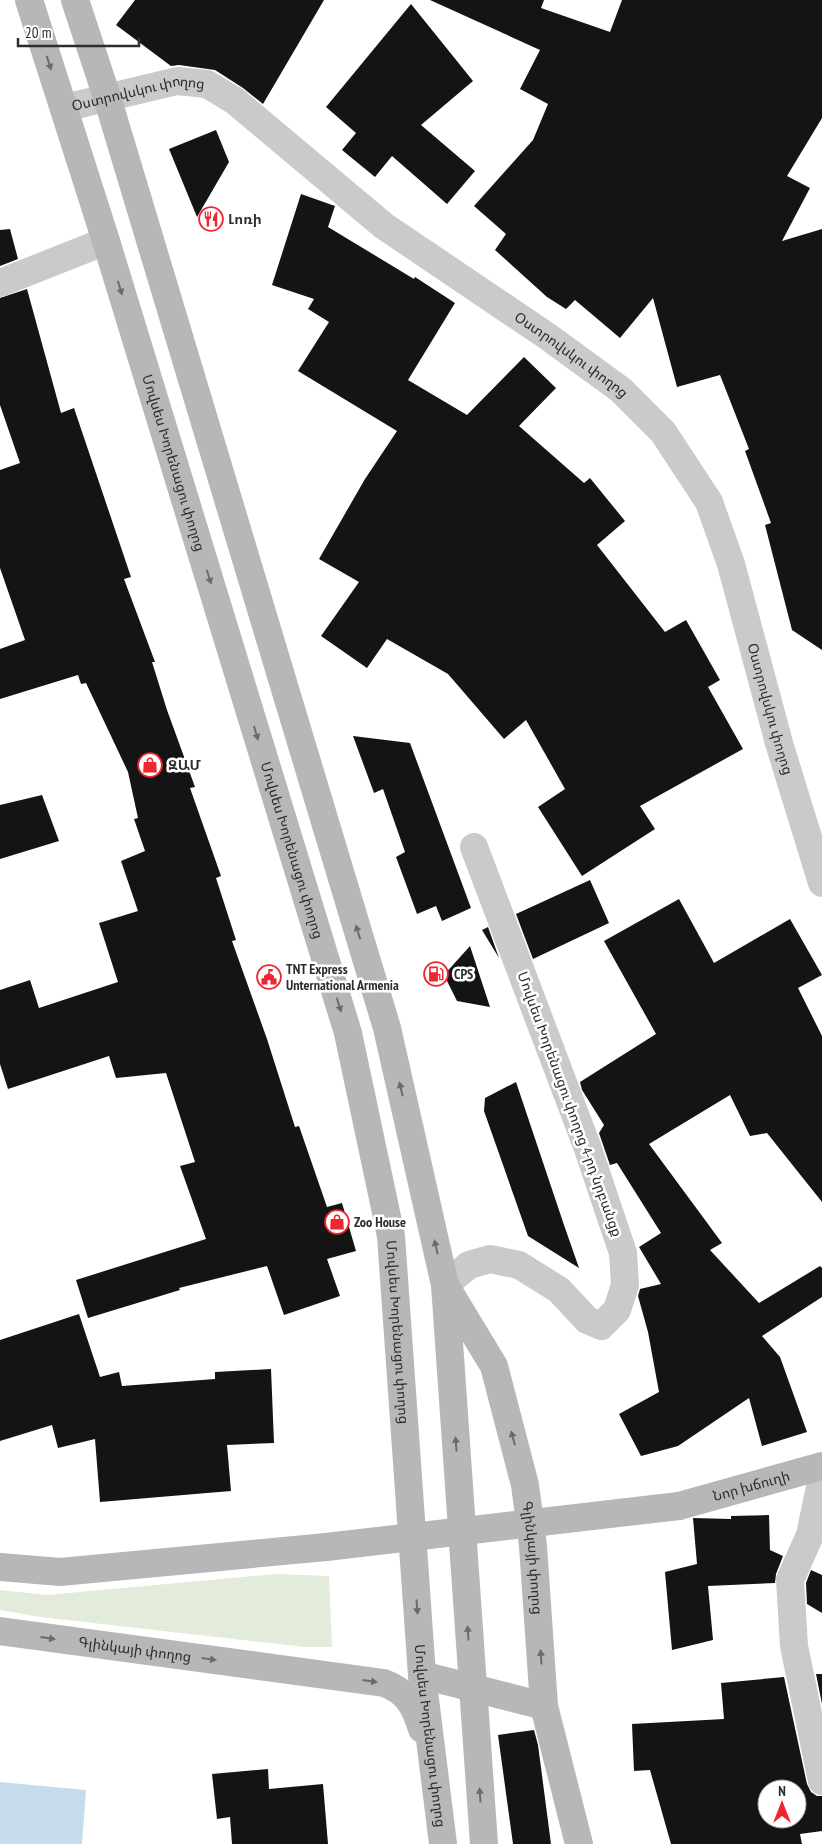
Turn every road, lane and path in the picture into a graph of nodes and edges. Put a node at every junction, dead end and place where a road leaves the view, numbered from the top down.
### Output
1 (29, 0) edge
2 (75, 0) edge
3 (107, 97) junction
4 (64, 108) junction
5 (106, 242) junction
6 (0, 283) edge
7 (474, 847) dead end
8 (822, 883) edge
9 (445, 1285) junction
10 (822, 1466) edge
11 (822, 1477) edge
12 (0, 1567) edge
13 (0, 1631) edge
14 (422, 1675) junction
15 (472, 1688) junction
16 (544, 1706) junction
17 (432, 1759) junction
18 (822, 1781) edge
19 (443, 1844) edge
20 (484, 1844) edge
21 (579, 1844) edge

1 -> 4 main road, Մովսես Խորենացու փողոց
2 - 3 main road
3 - 4 street, Օստրովսկու փողոց
3 - 8 street, Օստրովսկու փողոց
9 -> 3 main road
4 - 5 main road, Մովսես Խորենացու փողոց
5 - 6 street
5 -> 14 main road, Մովսես Խորենացու փողոց
7 - 9 street, Մովսես Խորենացու փողոց 4-րդ նրբանցք
15 -> 9 main road
16 -> 9 main road, Գլինկայի փողոց
10 - 12 main road, Նոր խճուղի, bridge
11 - 18 street
13 -> 17 main road, Գլինկայի փողոց
14 - 15 main road
14 - 17 main road, Մովսես Խորենացու փողոց
15 - 16 main road
20 -> 15 main road
16 - 21 main road, Գլինկայի փողոց
17 - 19 main road, Մովսես Խորենացու փողոց

